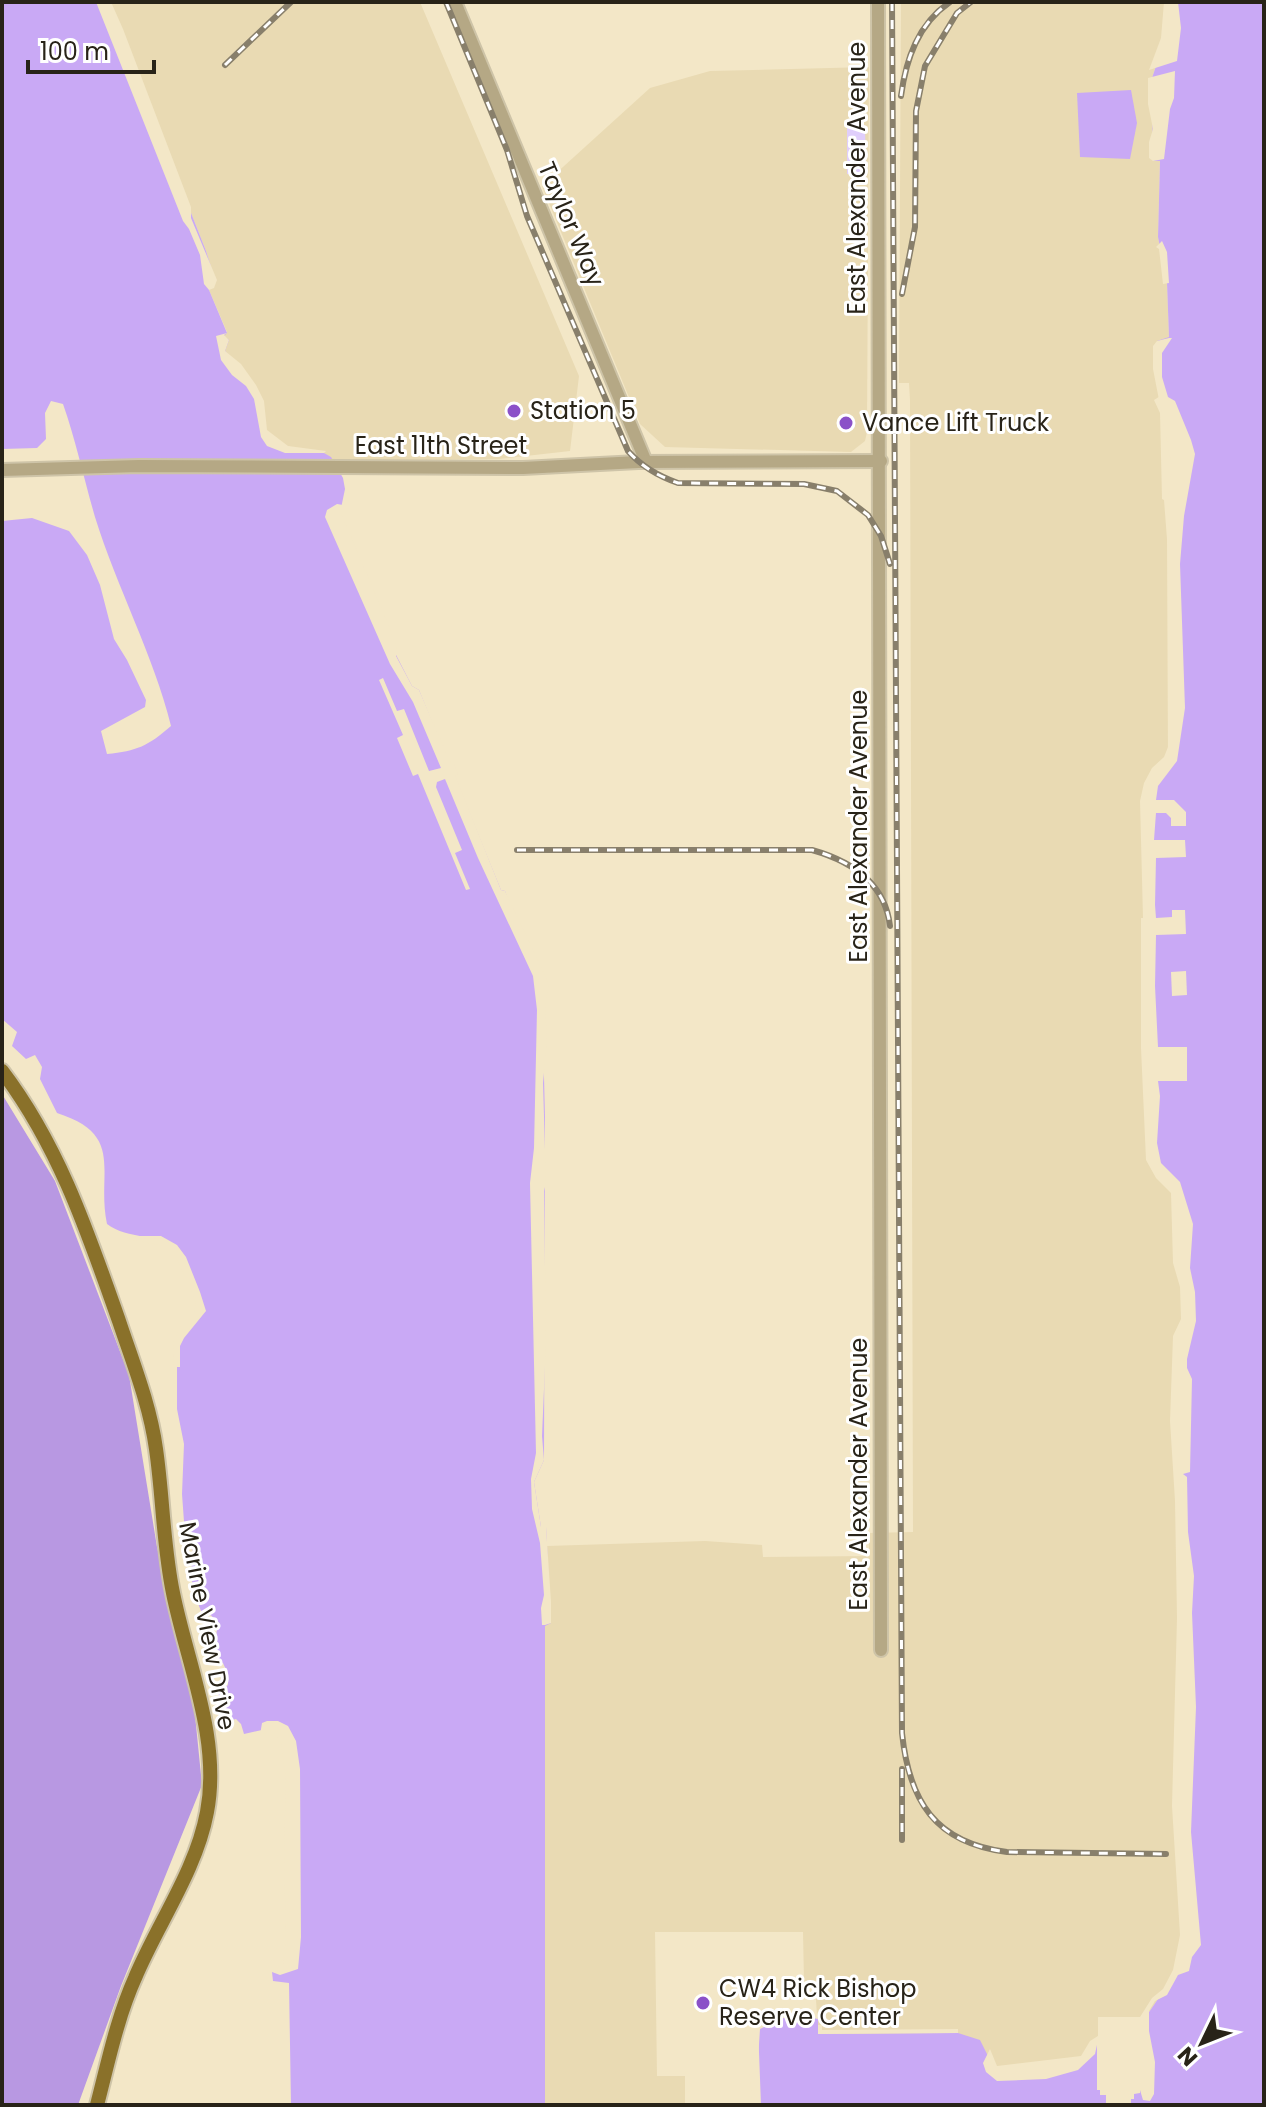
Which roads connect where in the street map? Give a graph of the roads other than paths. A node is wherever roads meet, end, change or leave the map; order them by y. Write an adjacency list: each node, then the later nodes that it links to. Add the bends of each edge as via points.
1 (455, 2): 4 (street, Taylor Way)
2 (878, 2): 3 (street, East Alexander Avenue)
3 (881, 461): 4 (street, East 11th Street); 7 (street, East Alexander Avenue)
4 (646, 462): 5 (street, East 11th Street, via 523,468)
5 (2, 470)
6 (2, 1071): 8 (main road, Marine View Drive, via 38,1122 73,1196 147,1406 173,1593 210,1767 201,1837 134,1979)
7 (881, 1650)
8 (97, 2105)

